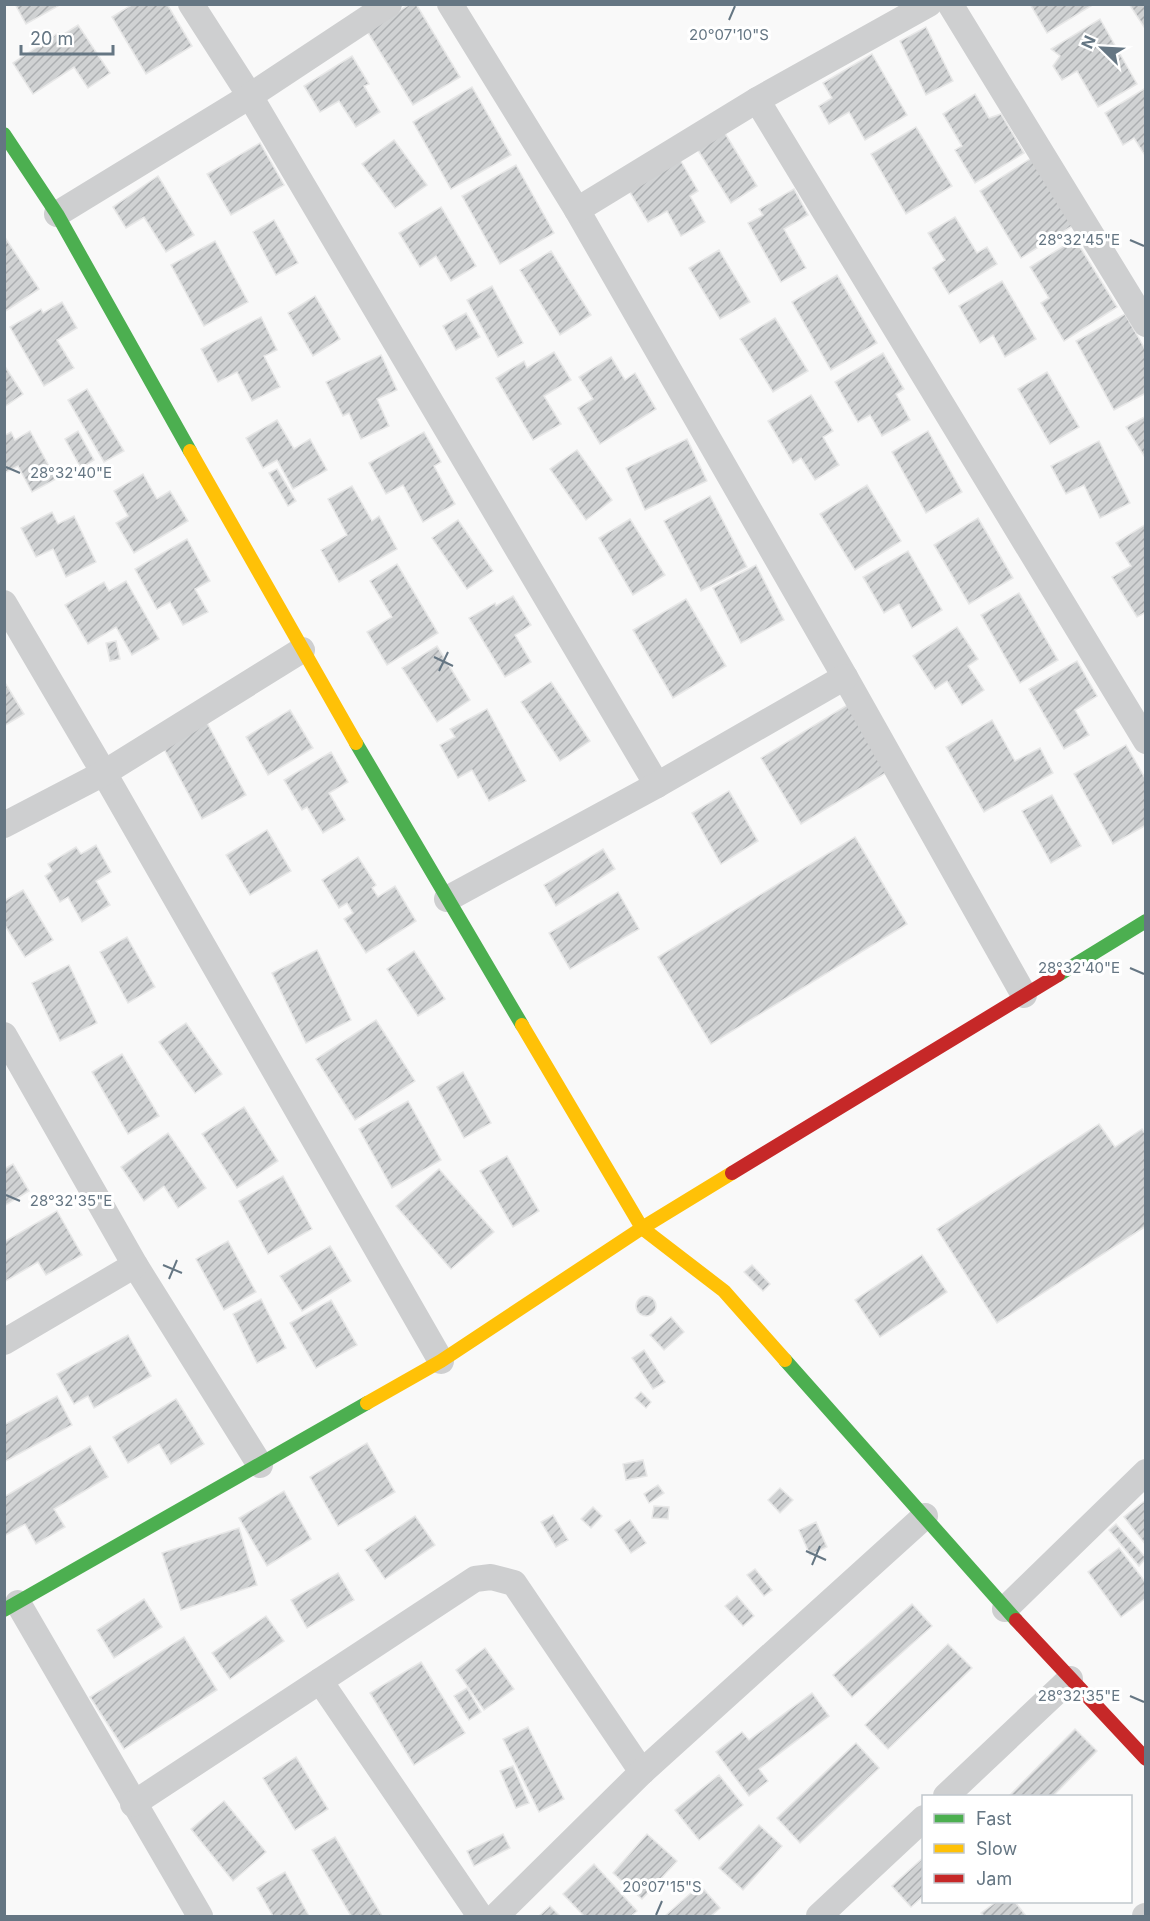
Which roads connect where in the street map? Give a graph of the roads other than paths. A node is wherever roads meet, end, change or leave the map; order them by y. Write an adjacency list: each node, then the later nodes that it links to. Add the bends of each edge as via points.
1 (190, 4): 6 (street)
2 (389, 4): 6 (street)
3 (450, 4): 9 (street)
4 (929, 4): 7 (street)
5 (950, 4): 11 (street)
6 (250, 96): 10 (street); 17 (street)
7 (757, 100): 9 (street); 15 (street)
8 (4, 134): 10 (street)
9 (577, 210): 14 (street)
10 (57, 214): 13 (street)
11 (1146, 324)
12 (4, 603): 16 (street)
13 (302, 650): 16 (street); 19 (street)
14 (845, 677): 17 (street); 21 (street)
15 (1146, 741)
16 (104, 773): 18 (street); 27 (street)
17 (657, 785): 19 (street)
18 (4, 825)
19 (447, 899): 24 (street)
20 (1146, 921): 21 (street)
21 (1024, 995): 24 (street)
22 (4, 1035): 23 (street)
23 (12, 1068): 25 (street)
24 (642, 1228): 27 (street); 30 (street, via 724,1292)
25 (135, 1265): 26 (street); 28 (street)
26 (4, 1342)
27 (441, 1361): 28 (street)
28 (260, 1465): 31 (street)
29 (1146, 1472): 32 (street)
30 (926, 1516): 32 (street); 36 (street)
31 (11, 1606): 38 (street)
32 (1005, 1609): 33 (street)
33 (1070, 1679): 35 (street); 37 (street)
34 (320, 1681): 36 (street, via 475,1578 491,1577 514,1583); 38 (street); 41 (street)
35 (1146, 1759)
36 (642, 1772): 42 (street)
37 (948, 1795)
38 (133, 1804): 40 (street)
39 (922, 1820): 43 (street)
40 (200, 1917)
41 (480, 1917)
42 (496, 1917)
43 (819, 1917)

